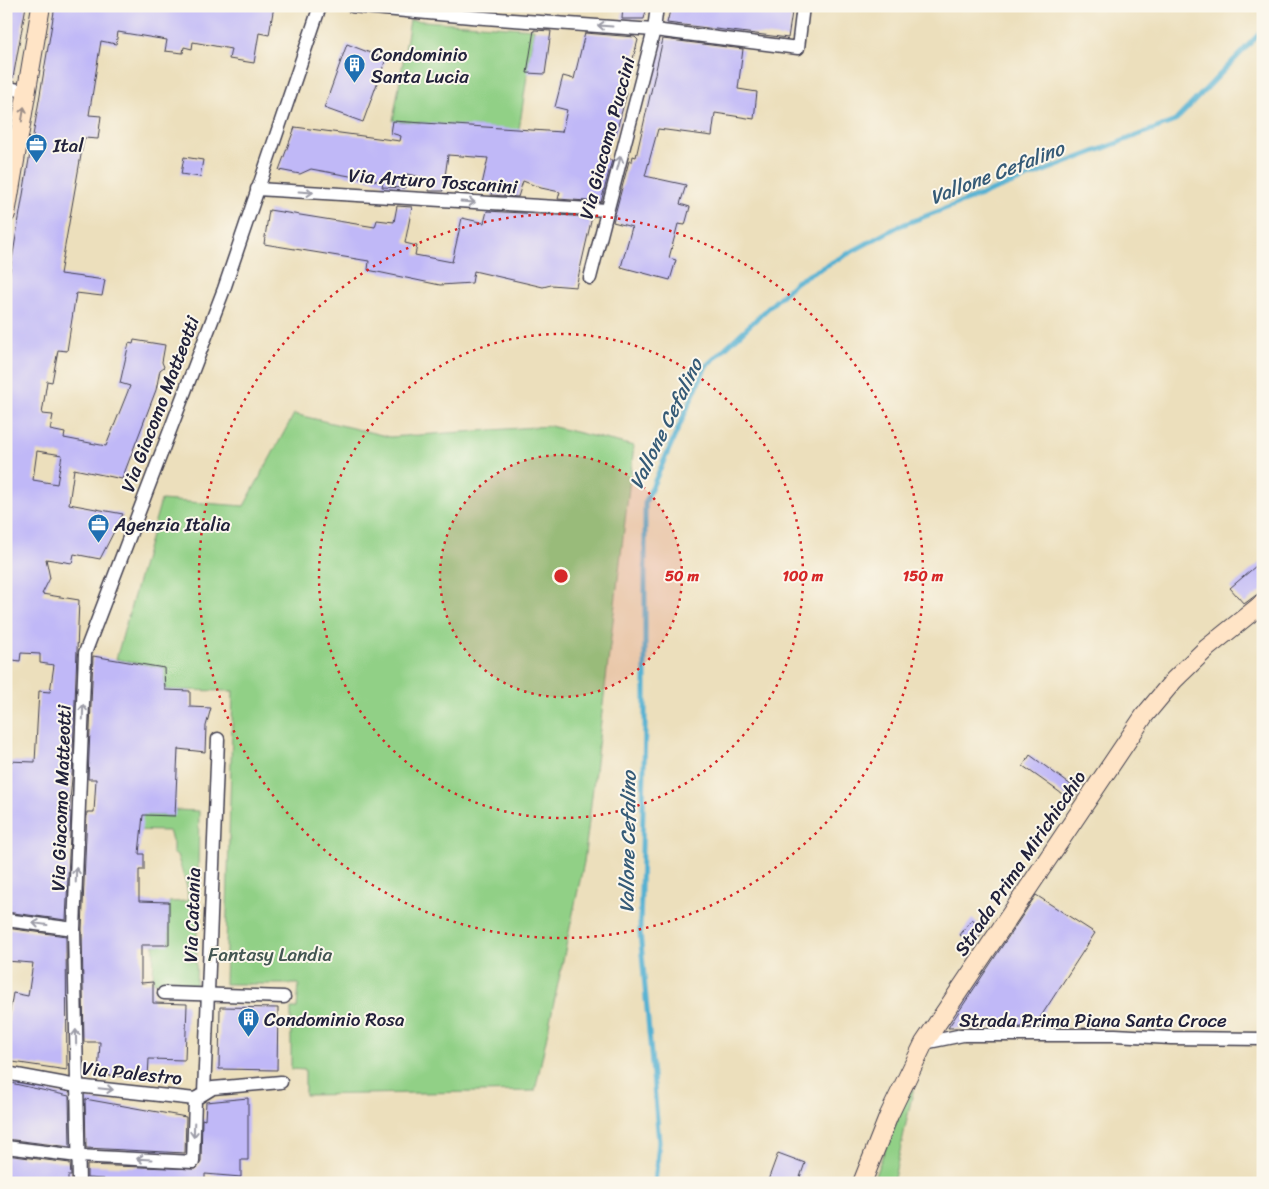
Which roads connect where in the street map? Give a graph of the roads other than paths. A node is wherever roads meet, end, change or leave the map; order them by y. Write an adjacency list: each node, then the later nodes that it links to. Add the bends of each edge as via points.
1 (41, 6): 8 (main road)
2 (320, 6): 9 (street, Via Giacomo Matteotti)
3 (352, 6): 6 (street, one-way to 3)
4 (657, 6): 6 (street, Via Giacomo Puccini)
5 (803, 6): 6 (street, via 798,48)
6 (654, 30): 11 (street, Via Giacomo Puccini, one-way to 6)
7 (6, 87): 8 (street)
8 (27, 92): 10 (main road, one-way to 8)
9 (258, 189): 11 (street, Via Arturo Toscanini, one-way to 11); 16 (street, Via Giacomo Matteotti, one-way to 9, via 85,652 224,289)
10 (7, 210)
11 (607, 210): 12 (street, Via Giacomo Puccini)
12 (590, 278)
13 (1263, 603): 21 (main road, Strada Prima Mirichicchio, via 1174,680 1144,716)
14 (218, 739): 18 (street, Via Catania)
15 (6, 920): 16 (street, one-way to 15)
16 (74, 929): 24 (street, Via Giacomo Matteotti, one-way to 16)
17 (164, 993): 18 (street)
18 (208, 994): 19 (street); 25 (street, Via Catania)
19 (284, 997)
20 (1263, 1039): 21 (street, Strada Prima Piana Santa Croce, via 963,1035)
21 (924, 1043): 29 (main road, Strada Prima Mirichicchio, via 889,1115)
22 (6, 1073): 24 (street, Via Palestro)
23 (281, 1082): 25 (street, Via Palestro, via 213,1088)
24 (77, 1086): 25 (street, Via Palestro, one-way to 25); 27 (street, Via Giacomo Matteotti)
25 (199, 1096): 27 (street, Via Catania, one-way to 27, via 193,1162)
26 (6, 1147): 27 (street)
27 (78, 1156): 28 (street, Via Giacomo Matteotti)
28 (78, 1183)
29 (862, 1183)

